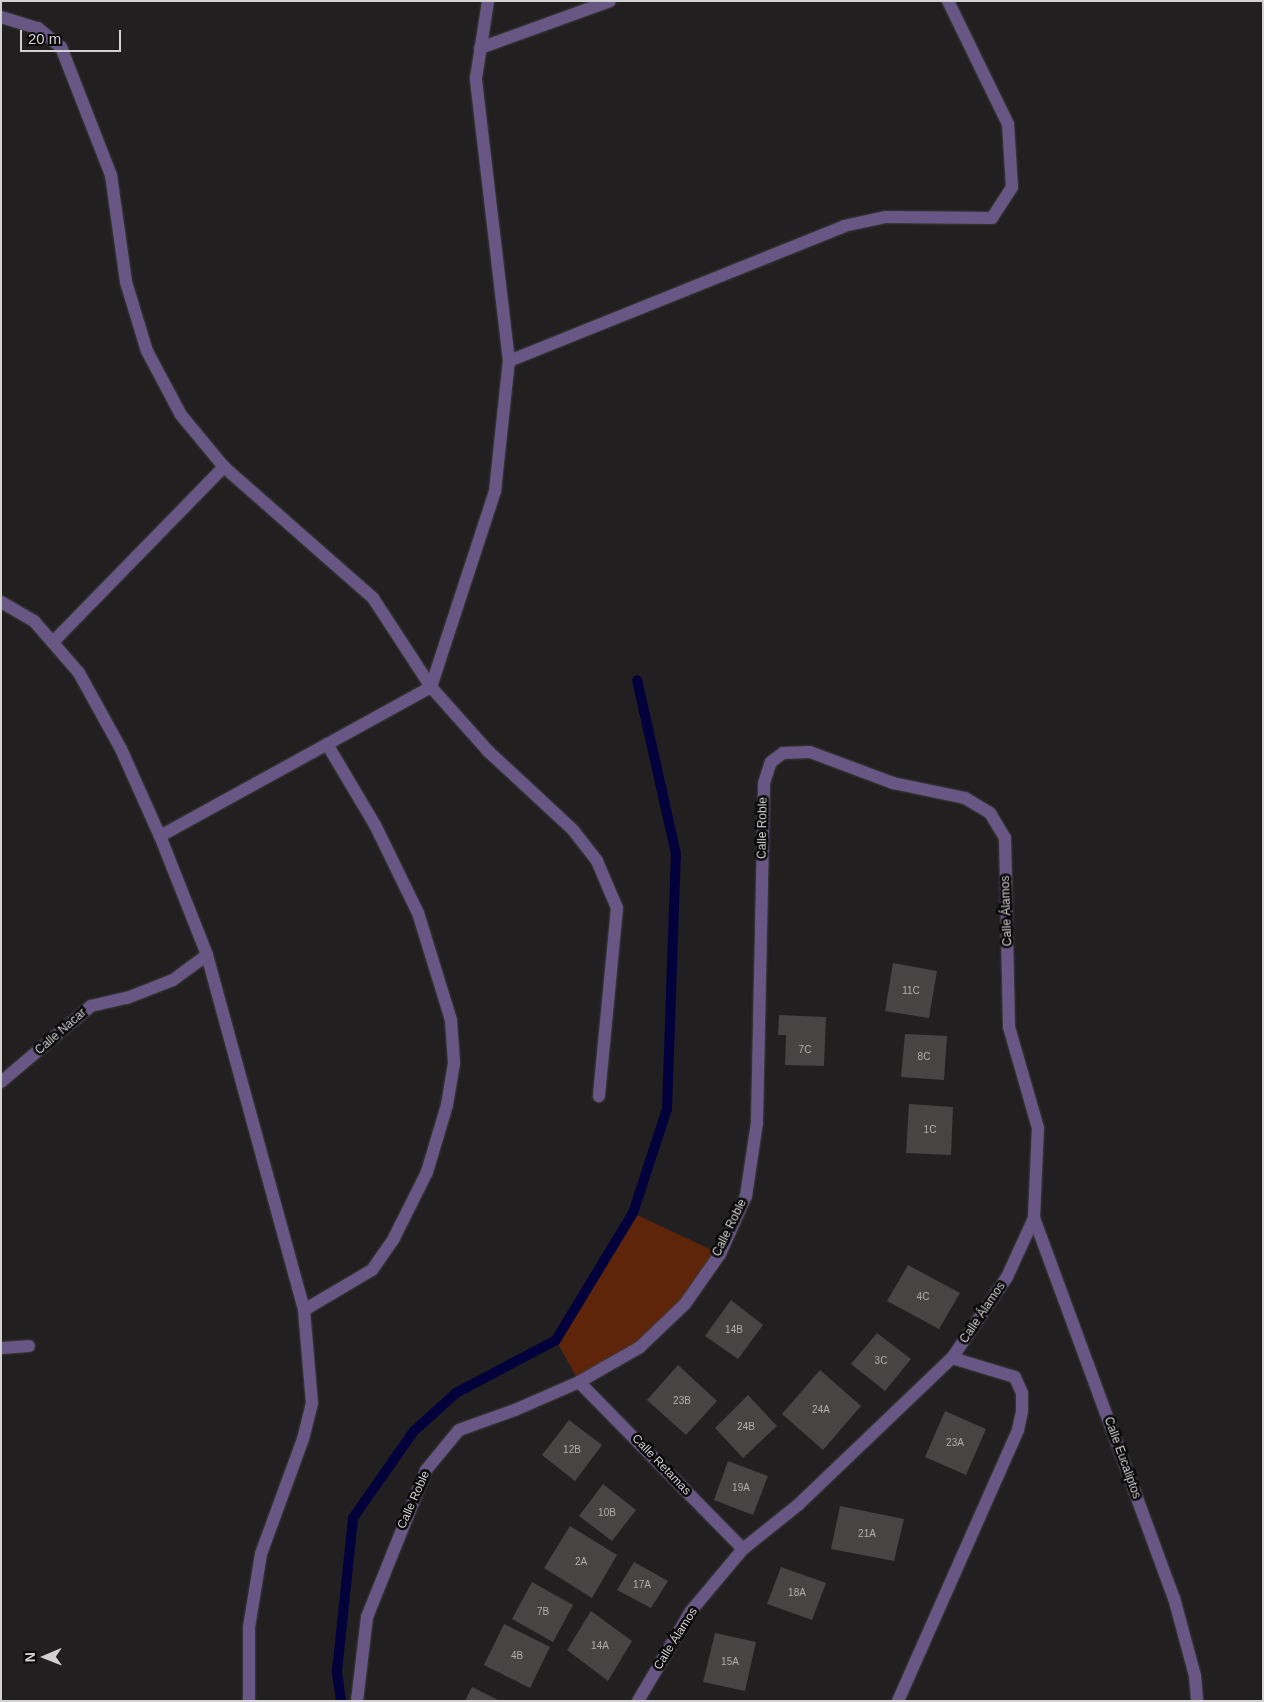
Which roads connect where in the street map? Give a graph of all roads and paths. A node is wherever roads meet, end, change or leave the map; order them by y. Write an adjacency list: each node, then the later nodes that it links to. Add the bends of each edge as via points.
1 (488, 1): 5 (street)
2 (610, 1): 5 (street)
3 (948, 1): 6 (street, via 1008,124 1012,187 992,218 886,217 844,226)
4 (1, 17): 7 (street, via 38,28 61,47 110,175 126,282 147,351 181,415)
5 (480, 48): 6 (street, via 476,78)
6 (510, 361): 10 (street, via 495,491)
7 (224, 467): 9 (street); 10 (street, via 373,598)
8 (1, 602): 9 (street, via 34,621)
9 (53, 642): 13 (street, via 79,673 121,749)
10 (430, 687): 11 (street); 16 (street, via 488,751 573,830 597,860 616,908)
11 (327, 744): 13 (street); 18 (street, via 380,834 418,913 452,1020 454,1063 447,1105 430,1163 394,1238 372,1270)
12 (990, 812): 17 (street, Calle Álamos, via 1005,838 1009,1027 1038,1128); 22 (street, Calle Roble, via 965,798 894,783 810,752 782,753 771,762 764,783 757,1122 746,1196 720,1254 685,1304 640,1347)
13 (160, 836): 14 (street)
14 (206, 956): 15 (street, Calle Nacar, via 173,980 127,998 91,1006); 18 (street)
15 (1, 1082)
16 (599, 1096)
17 (1034, 1218): 21 (street, Calle Álamos, via 1008,1277); 28 (street, Calle Eucaliptos, via 1174,1598 1196,1676)
18 (304, 1310): 24 (street, via 312,1403 303,1439 261,1554 248,1627)
19 (29, 1346): 20 (street)
20 (1, 1348)
21 (952, 1358): 23 (street, Calle Álamos, via 798,1505); 27 (street, via 1015,1377 1022,1393 1022,1410 1018,1430)
22 (579, 1382): 23 (street, Calle Retamas); 25 (street, Calle Roble, via 516,1410 459,1430 426,1470 367,1617)
23 (743, 1549): 26 (street, Calle Álamos, via 691,1611)
24 (249, 1701)
25 (357, 1701)
26 (638, 1701)
27 (898, 1701)
28 (1197, 1701)

